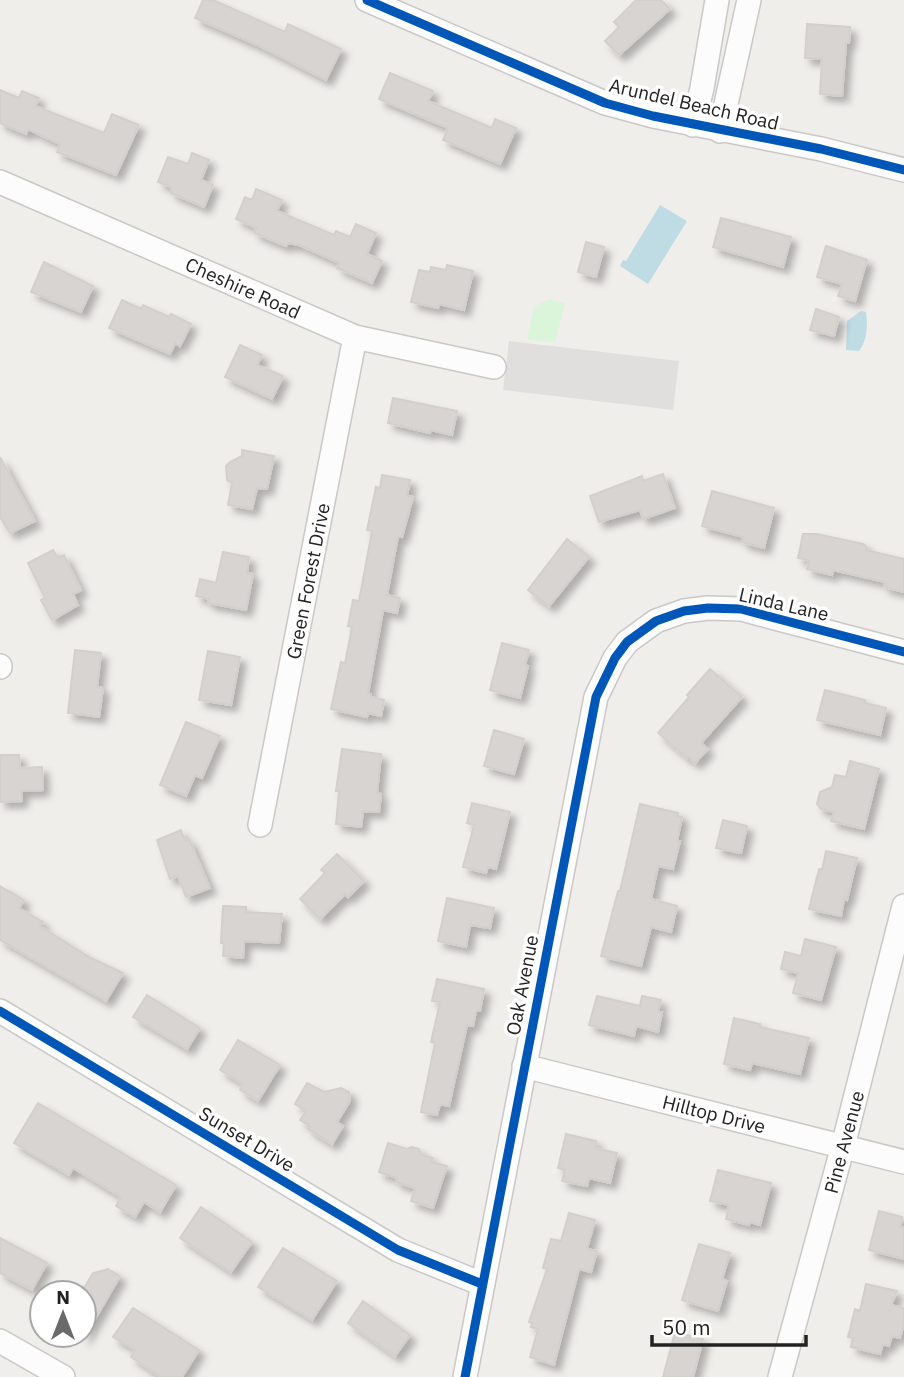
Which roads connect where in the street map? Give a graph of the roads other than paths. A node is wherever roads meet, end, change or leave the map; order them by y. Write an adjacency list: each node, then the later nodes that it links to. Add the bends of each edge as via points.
1 (367, 0): 4 (street, Arundel Beach Road, via 605,103)
2 (717, 0): 4 (street)
3 (749, 0): 5 (street)
4 (693, 125): 5 (street, Arundel Beach Road)
5 (720, 131): 6 (street, Arundel Beach Road)
6 (904, 170)
7 (0, 182): 8 (street, Cheshire Road)
8 (355, 337): 9 (street, Cheshire Road); 12 (street, Green Forest Drive)
9 (494, 367)
10 (656, 621): 11 (street, Linda Lane, via 684,611 741,609); 15 (street, Oak Avenue, via 621,650 596,698)
11 (904, 652)
12 (260, 825)
13 (904, 906): 16 (street, Pine Avenue)
14 (0, 1011): 18 (street, Sunset Drive, via 398,1250)
15 (524, 1066): 16 (street, Hilltop Drive); 18 (street, Oak Avenue)
16 (844, 1146): 17 (street, Hilltop Drive); 22 (street, Pine Avenue)
17 (904, 1162)
18 (482, 1284): 21 (street, Oak Avenue)
19 (0, 1341): 20 (street)
20 (63, 1377)
21 (465, 1377)
22 (780, 1377)

